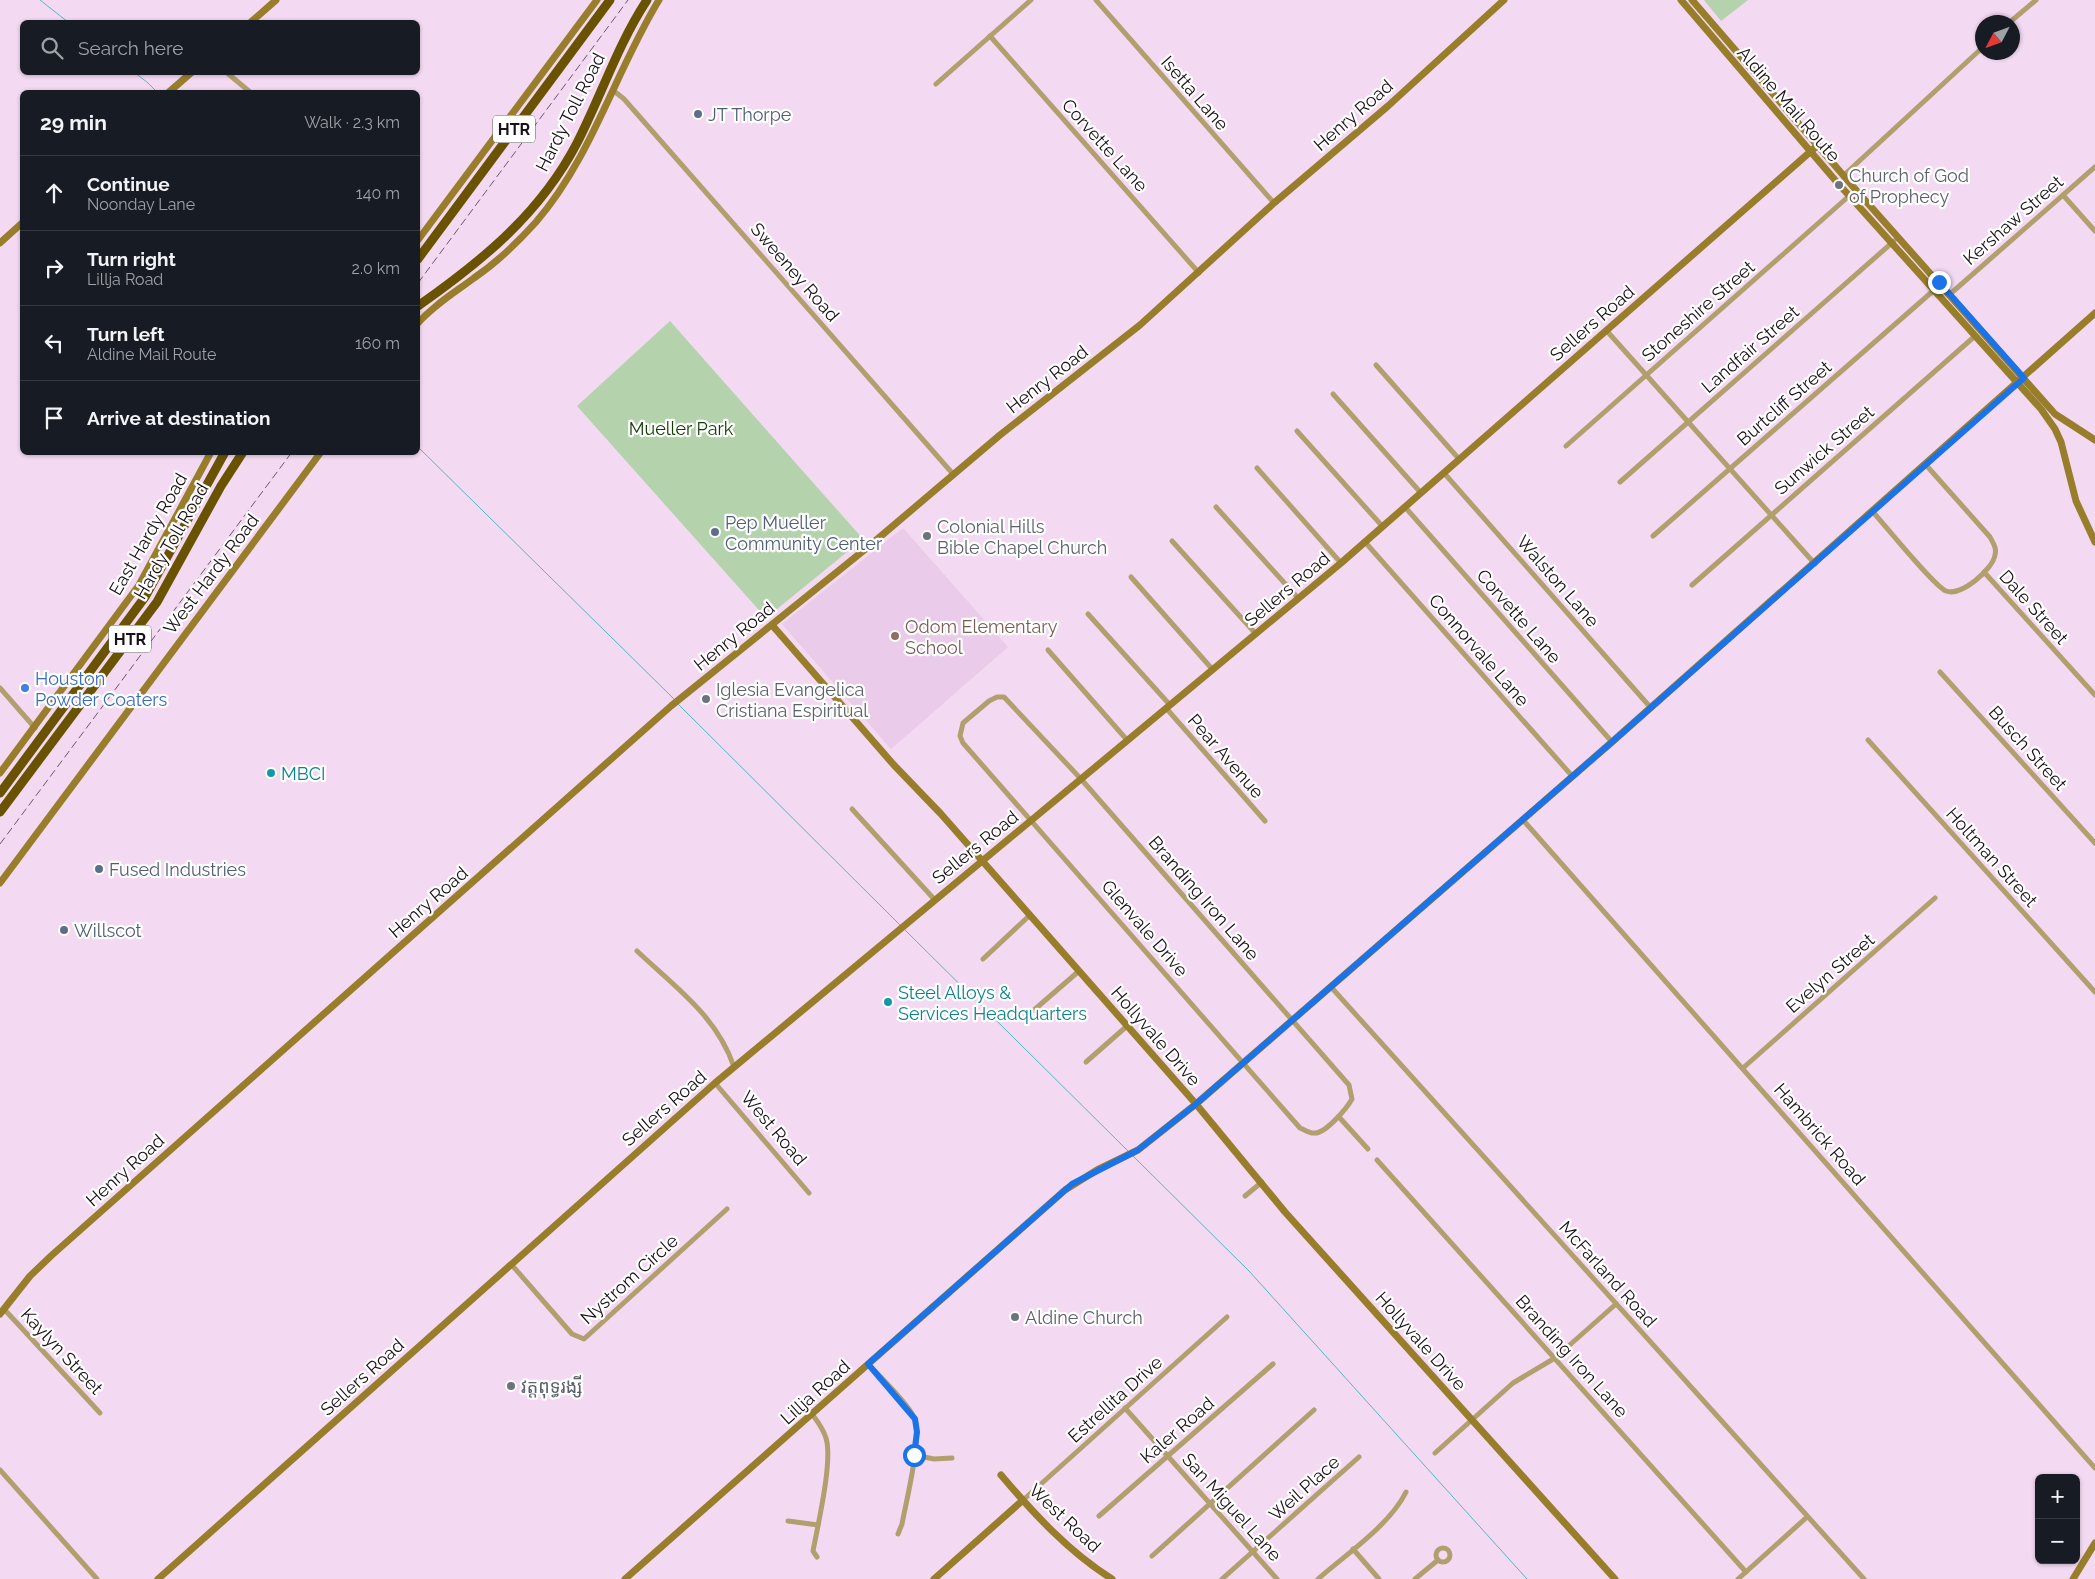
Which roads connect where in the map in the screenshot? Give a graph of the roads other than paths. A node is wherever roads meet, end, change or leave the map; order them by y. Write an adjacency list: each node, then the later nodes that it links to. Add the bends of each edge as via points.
1 (276, 0): 13 (street)
2 (597, 0): 34 (street)
3 (610, 0): 37 (highway, Hardy Toll Road / HTR)
4 (647, 0): 41 (highway, Hardy Toll Road, via 629,31 577,143 552,184 526,218 464,274)
5 (659, 0): 23 (street)
6 (1031, 0): 16 (street)
7 (1096, 0): 30 (street, Isetta Lane)
8 (1504, 0): 30 (street, Henry Road, via 1388,106)
9 (1681, 0): 15 (street, Aldine Mail Route)
10 (1692, 0): 14 (street, Aldine Mail Route)
11 (2036, 0): 12 (street)
12 (2018, 15)
13 (253, 20)
14 (1711, 22): 15 (street); 24 (street, Aldine Mail Route)
15 (1705, 28): 25 (street, Aldine Mail Route)
16 (990, 36): 20 (street); 38 (street, Corvette Lane)
17 (1975, 54): 27 (street)
18 (189, 75): 21 (street)
19 (230, 75): 22 (street)
20 (936, 84)
21 (171, 90)
22 (248, 90)
23 (614, 91): 43 (street, via 571,174 534,223 482,272 439,302); 64 (street, Sweeney Road)
24 (1818, 145): 25 (street, Sellers Road); 27 (street, Aldine Mail Route)
25 (1810, 151): 29 (street, Aldine Mail Route); 44 (street, Sellers Road)
26 (2095, 167): 28 (street, Kershaw Street)
27 (1843, 176): 33 (street, Aldine Mail Route)
28 (2063, 195): 32 (street); 40 (street, Kershaw Street)
29 (1849, 196): 36 (street, Aldine Mail Route); 47 (street, Stoneshire Street)
30 (1274, 203): 38 (street, Henry Road)
31 (20, 225): 35 (street)
32 (2095, 232)
33 (1898, 236): 36 (street, Landfair Street); 40 (street, Aldine Mail Route)
34 (420, 237)
35 (0, 243)
36 (1892, 243): 39 (street, Aldine Mail Route); 51 (street, Landfair Street)
37 (420, 256)
38 (1199, 273): 64 (street, Henry Road, via 1140,326)
39 (1933, 291): 45 (street, Aldine Mail Route); 62 (street, Burtcliff Street)
40 (1949, 295): 48 (street, Aldine Mail Route)
41 (420, 305)
42 (2095, 313): 48 (street, Lillja Road)
43 (420, 321)
44 (1606, 330): 47 (street); 59 (street, Sellers Road)
45 (1975, 336): 49 (street, Aldine Mail Route); 70 (street, Sunwick Street)
46 (1376, 365): 59 (street)
47 (1646, 375): 51 (street); 54 (street, Stoneshire Street)
48 (2024, 378): 49 (street, Lillja Road); 53 (street, Aldine Mail Route, via 2055,414)
49 (2017, 384): 60 (street, Lillja Road); 75 (street, Aldine Mail Route, via 2055,429 2076,501)
50 (1333, 394): 66 (street)
51 (1688, 422): 62 (street); 65 (street, Landfair Street)
52 (1297, 431): 71 (street)
53 (2095, 440)
54 (1566, 446)
55 (209, 455): 93 (street, East Hardy Road, via 139,585)
56 (223, 455): 100 (highway, Hardy Toll Road / HTR, via 145,597)
57 (241, 455): 102 (highway, Hardy Toll Road / HTR, via 157,602)
58 (319, 455): 108 (street, West Hardy Road)
59 (1459, 459): 63 (street, Sellers Road)
60 (1926, 465): 69 (street, Lillja Road); 78 (street, Dale Street, via 1995,546 1992,563)
61 (1257, 468): 76 (street)
62 (1729, 468): 70 (street); 72 (street, Burtcliff Street)
63 (1444, 473): 66 (street, Sellers Road); 91 (street, Walston Lane)
64 (953, 474): 83 (street, Henry Road)
65 (1620, 482)
66 (1421, 493): 68 (street, Sellers Road)
67 (1216, 507): 81 (street)
68 (1405, 507): 71 (street, Sellers Road); 96 (street, Corvette Lane)
69 (1872, 511): 77 (street, Lillja Road); 78 (street, via 1946,591 1962,589)
70 (1771, 515): 77 (street); 80 (street, Sunwick Street)
71 (1383, 527): 74 (street, Sellers Road)
72 (1653, 536)
73 (1172, 541): 84 (street)
74 (1365, 542): 76 (street, Sellers Road); 98 (street, Connorvale Lane)
75 (2095, 542)
76 (1341, 563): 81 (street, Sellers Road)
77 (1815, 564): 91 (street, Lillja Road)
78 (1984, 572): 89 (street, Dale Street)
79 (1131, 577): 86 (street)
80 (1692, 585)
81 (1298, 598): 84 (street, Sellers Road)
82 (1088, 614): 90 (street, Pear Avenue)
83 (772, 625): 107 (street, Hollyvale Drive); 135 (street, Henry Road, via 671,706 52,1255)
84 (1256, 634): 86 (street, Sellers Road)
85 (1048, 650): 94 (street)
86 (1213, 670): 90 (street, Sellers Road)
87 (1940, 672): 106 (street, Busch Street)
88 (0, 688): 93 (street)
89 (2095, 695)
90 (1168, 706): 94 (street, Sellers Road); 105 (street, Pear Avenue)
91 (1651, 708): 96 (street, Lillja Road)
92 (976, 711): 99 (street, Branding Iron Lane, via 988,701 1004,697); 103 (street, Glenvale Drive, via 963,724 960,736 963,743)
93 (35, 728): 97 (street, East Hardy Road)
94 (1127, 740): 99 (street, Sellers Road)
95 (1868, 740): 116 (street, Holtman Street)
96 (1612, 742): 98 (street, Lillja Road)
97 (0, 773)
98 (1573, 776): 104 (street, Lillja Road)
99 (1081, 779): 103 (street, Sellers Road); 118 (street, Branding Iron Lane)
100 (0, 793)
101 (852, 809): 110 (street)
102 (0, 812)
103 (1031, 820): 107 (street, Sellers Road); 121 (street, Glenvale Drive)
104 (1523, 820): 115 (street, Lillja Road); 123 (street, Hambrick Road)
105 (1265, 821)
106 (2095, 843)
107 (981, 861): 110 (street, Sellers Road); 111 (street, Hollyvale Drive)
108 (0, 883)
109 (1935, 898): 123 (street, Evelyn Street)
110 (934, 899): 122 (street, Sellers Road)
111 (1030, 915): 113 (street); 114 (street, Hollyvale Drive)
112 (636, 951): 122 (street, via 689,998 712,1024)
113 (983, 959)
114 (1079, 971): 117 (street); 119 (street, Hollyvale Drive)
115 (1331, 987): 118 (street, Lillja Road); 134 (street, McFarland Road)
116 (2095, 992)
117 (1034, 1010)
118 (1293, 1020): 121 (street, Lillja Road); 126 (street, Branding Iron Lane, via 1351,1090 1352,1098)
119 (1127, 1026): 120 (street); 125 (street, Hollyvale Drive)
120 (1086, 1062)
121 (1245, 1062): 125 (street, Lillja Road); 126 (street, Glenvale Drive, via 1300,1128 1318,1133)
122 (734, 1067): 124 (street, Sellers Road)
123 (1743, 1068): 150 (street, Hambrick Road)
124 (715, 1083): 130 (street, West Road); 133 (street, Sellers Road)
125 (1196, 1104): 129 (street, Hollyvale Drive); 138 (street, Lillja Road, via 1136,1152 1072,1184)
126 (1339, 1117): 127 (street)
127 (1368, 1149)
128 (1377, 1160): 137 (street, Branding Iron Lane)
129 (1262, 1182): 131 (street); 144 (street, Hollyvale Drive, via 1285,1212)
130 (809, 1193)
131 (1245, 1196)
132 (727, 1209): 133 (street, Nystrom Circle, via 584,1339 572,1334)
133 (511, 1264): 169 (street, Sellers Road)
134 (1616, 1304): 137 (street); 157 (street, McFarland Road)
135 (2, 1311): 142 (street, Kaylyn Street)
136 (1227, 1317): 140 (street, Estrellita Drive)
137 (1555, 1358): 144 (street, via 1512,1384); 167 (street, Branding Iron Lane)
138 (868, 1364): 143 (street, Lillja Road); 146 (street, via 915,1419)
139 (1274, 1364): 147 (street, Kaler Road)
140 (1125, 1408): 147 (street, San Miguel Lane); 154 (street, Estrellita Drive)
141 (1314, 1410): 155 (street)
142 (100, 1413)
143 (812, 1414): 159 (street, via 822,1427 828,1448); 170 (street, Lillja Road)
144 (1472, 1420): 145 (street); 178 (street, Hollyvale Drive)
145 (1435, 1453)
146 (914, 1455): 149 (street); 160 (street)
147 (1168, 1456): 155 (street, San Miguel Lane); 156 (street, Kaler Road)
148 (1359, 1457): 163 (street, Weil Place)
149 (952, 1458)
150 (2095, 1468)
151 (0, 1470): 168 (street)
152 (1001, 1475): 154 (street, West Road)
153 (1406, 1492): 162 (street, via 1395,1509)
154 (1022, 1501): 171 (street); 172 (street, West Road, via 1076,1552)
155 (1211, 1504): 163 (street, San Miguel Lane); 164 (street)
156 (1099, 1516)
157 (1807, 1517): 167 (street); 180 (street, McFarland Road)
158 (788, 1521): 159 (street)
159 (818, 1525): 165 (street, via 813,1551)
160 (898, 1534)
161 (2095, 1543): 181 (street)
162 (1353, 1550): 175 (street); 176 (street)
163 (1254, 1552): 173 (street, Weil Place); 174 (street, San Miguel Lane)
164 (1152, 1556)
165 (817, 1557)
166 (1438, 1560): 177 (street)
167 (1746, 1572): 179 (street)
168 (97, 1579)
169 (158, 1579)
170 (625, 1579)
171 (934, 1579)
172 (1112, 1579)
173 (1222, 1579)
174 (1277, 1579)
175 (1318, 1579)
176 (1379, 1579)
177 (1415, 1579)
178 (1615, 1579)
179 (1738, 1579)
180 (1864, 1579)
181 (2073, 1579)

